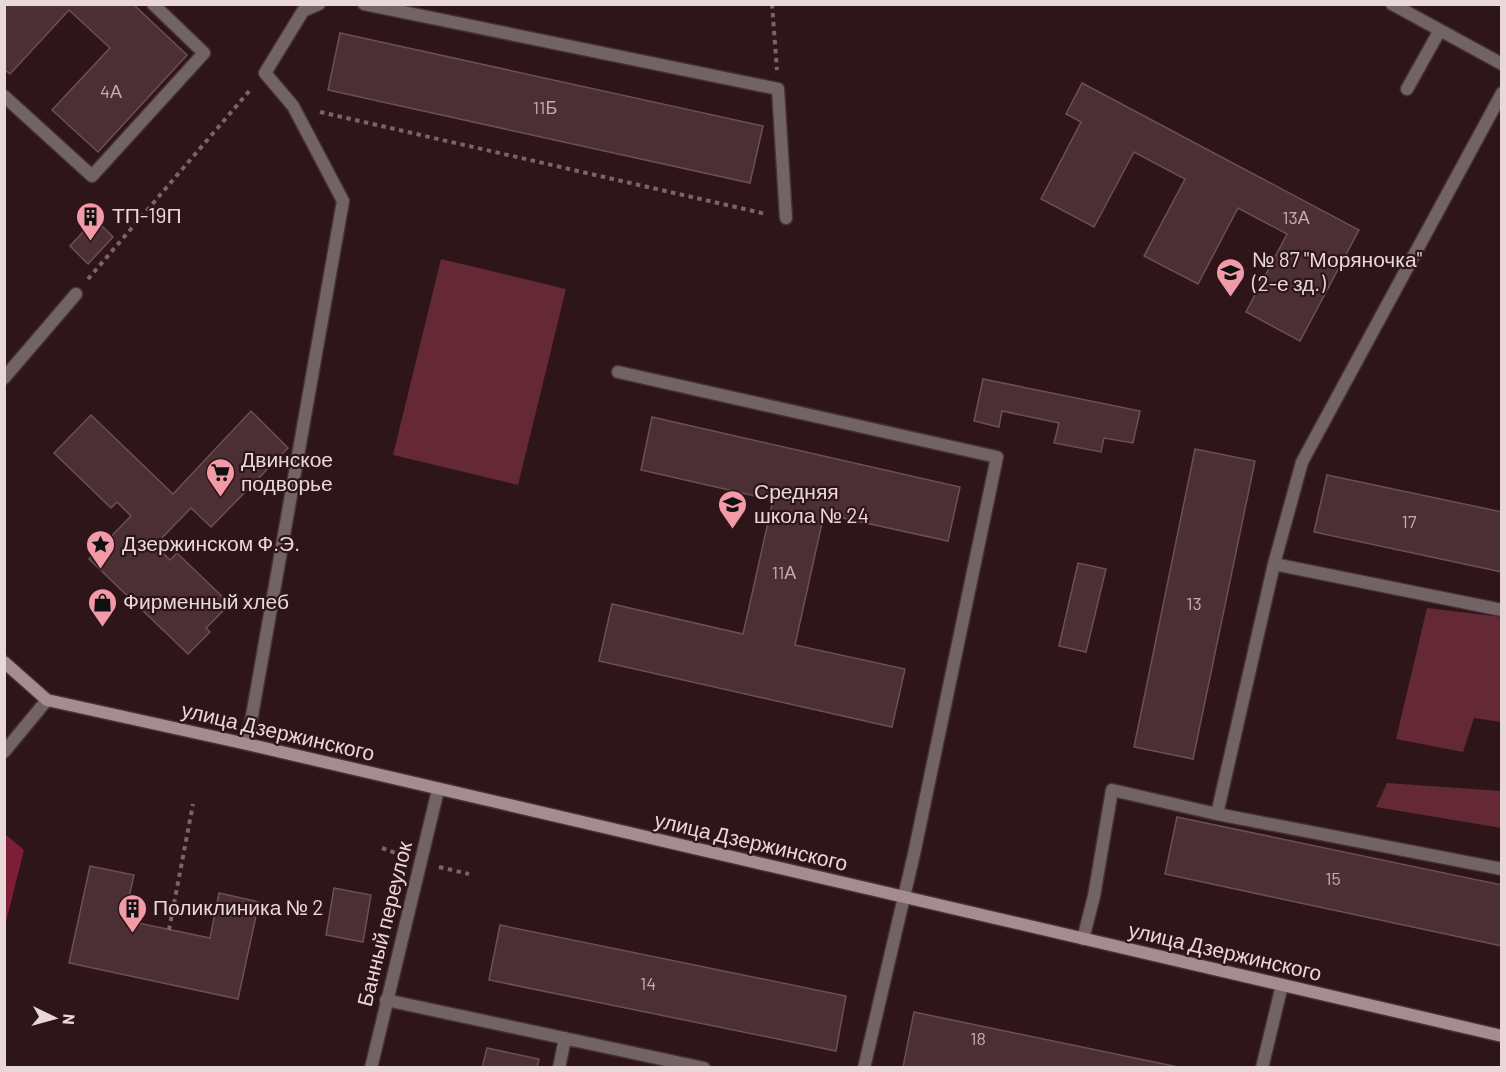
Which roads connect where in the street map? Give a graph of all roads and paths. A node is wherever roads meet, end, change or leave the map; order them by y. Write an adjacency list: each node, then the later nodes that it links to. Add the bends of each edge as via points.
1 (153, 4): 12 (street, via 204,53 92,176)
2 (319, 4): 8 (street, via 303,11)
3 (364, 4): 10 (street)
4 (772, 4): 10 (path)
5 (1392, 4): 6 (street)
6 (1440, 30): 7 (street); 9 (street)
7 (1502, 64)
8 (265, 73): 13 (street); 15 (path)
9 (1407, 89)
10 (778, 90): 14 (street)
11 (1502, 93): 18 (street, via 1302,462)
12 (4, 96)
13 (293, 106): 14 (path); 22 (street, via 343,201)
14 (786, 218)
15 (76, 294): 17 (street)
16 (618, 372): 28 (street, via 997,458)
17 (4, 378)
18 (1275, 564): 19 (street); 26 (street)
19 (1502, 610)
20 (4, 662): 21 (street, улица Дзержинского)
21 (47, 700): 22 (street, улица Дзержинского); 23 (street)
22 (247, 744): 24 (street, улица Дзержинского)
23 (4, 752)
24 (438, 790): 28 (street, улица Дзержинского); 32 (street, Банный переулок)
25 (193, 804): 29 (path)
26 (1217, 814): 27 (street); 30 (street, via 1112,790)
27 (1502, 869)
28 (904, 898): 30 (street, улица Дзержинского); 38 (street)
29 (169, 930)
30 (1083, 939): 31 (street, улица Дзержинского)
31 (1282, 985): 33 (street, улица Дзержинского); 39 (street)
32 (386, 1000): 34 (street); 35 (street, Банный переулок)
33 (1502, 1036)
34 (565, 1038): 36 (street); 37 (street)
35 (371, 1068)
36 (559, 1068)
37 (704, 1068)
38 (864, 1068)
39 (1262, 1068)

